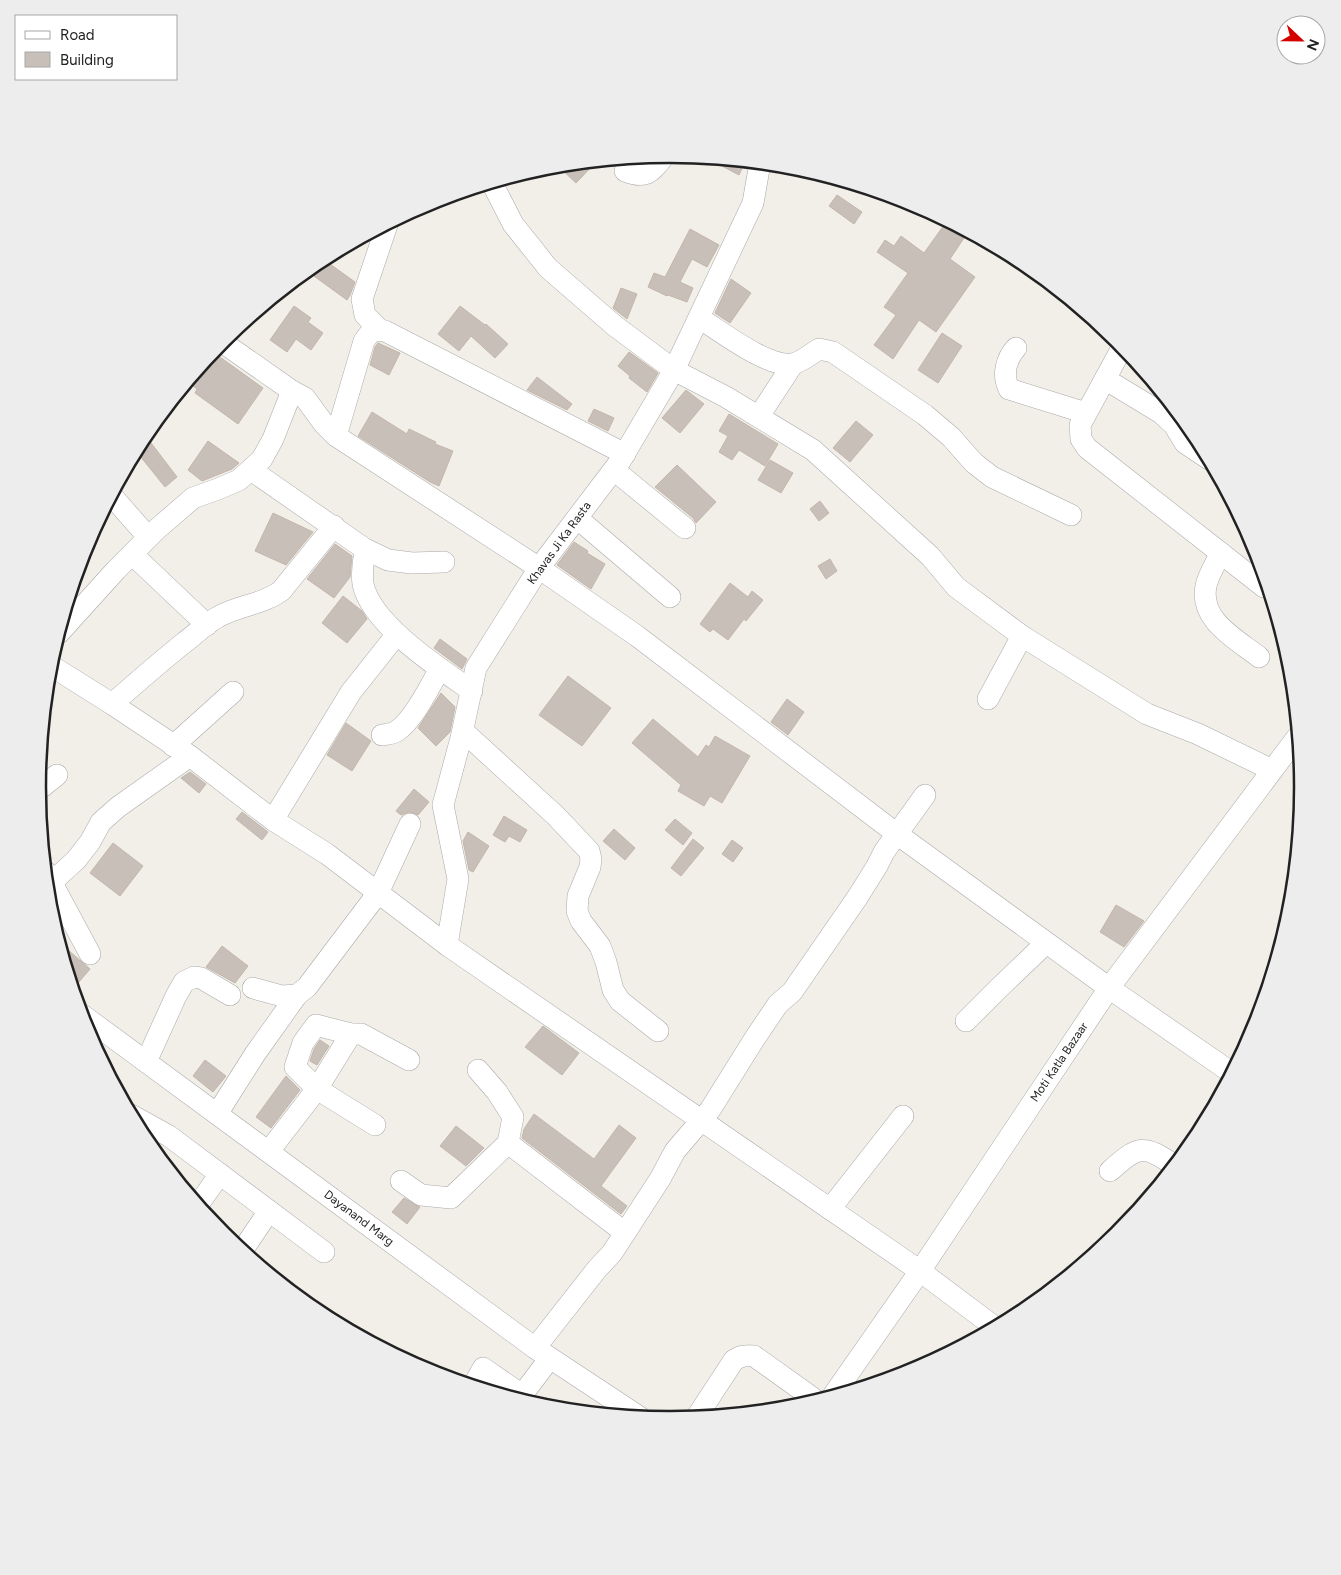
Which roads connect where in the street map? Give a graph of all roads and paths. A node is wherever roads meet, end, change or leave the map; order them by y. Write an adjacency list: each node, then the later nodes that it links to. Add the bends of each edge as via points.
1 (657, 164): 3 (street, via 646,174 637,176)
2 (759, 170): 6 (street, Khavas Ji Ka Rasta, via 753,203)
3 (625, 171)
4 (495, 189): 12 (street, via 513,224 548,268 615,326)
5 (384, 233): 7 (street, via 362,299 366,314)
6 (699, 318): 11 (street, via 764,358); 12 (street, Khavas Ji Ka Rasta)
7 (380, 330): 17 (street, via 370,333 364,341); 19 (street)
8 (228, 347): 14 (street)
9 (1016, 348): 15 (street, via 1006,369 1009,389)
10 (1119, 353): 13 (street)
11 (793, 364): 16 (street); 22 (street, via 819,349 833,352 925,415 992,477)
12 (674, 370): 16 (street); 19 (street, Khavas Ji Ka Rasta)
13 (1105, 378): 15 (street); 18 (street, via 1161,413 1174,425 1185,443)
14 (292, 391): 17 (street, via 305,398); 20 (street, via 273,439 262,459)
15 (1086, 413): 28 (street, via 1080,425 1081,439 1087,448)
16 (759, 416): 37 (street, via 813,450 930,556 956,587)
17 (336, 436): 31 (street)
18 (1196, 450)
19 (619, 462): 23 (street, Khavas Ji Ka Rasta); 25 (street)
20 (251, 470): 24 (street); 26 (street, via 239,480 193,498)
21 (116, 501): 26 (street)
22 (1071, 515)
23 (577, 518): 31 (street, Khavas Ji Ka Rasta); 33 (street)
24 (334, 526): 27 (street); 35 (street, via 281,591 260,603 234,609)
25 (685, 528)
26 (148, 537): 29 (street)
27 (365, 549): 30 (street, via 388,560); 36 (street, via 362,583 368,598)
28 (1221, 553): 32 (street); 38 (street, via 1206,585 1206,606 1215,622)
29 (132, 554): 34 (street); 35 (street)
30 (444, 562)
31 (539, 568): 41 (street, Khavas Ji Ka Rasta, via 476,668); 55 (street, via 637,636)
32 (1261, 585)
33 (670, 597)
34 (69, 622)
35 (207, 625): 44 (street)
36 (397, 634): 39 (street); 53 (street, via 351,692)
37 (1022, 636): 43 (street); 49 (street, via 1147,714 1198,734)
38 (1259, 657)
39 (440, 669): 41 (street); 46 (street, via 403,726)
40 (57, 670): 44 (street)
41 (472, 691): 45 (street, Khavas Ji Ka Rasta)
42 (233, 692): 48 (street)
43 (988, 699)
44 (112, 704): 48 (street)
45 (463, 731): 60 (street, Khavas Ji Ka Rasta, via 443,805 458,879); 68 (street, via 556,816 589,851 590,867 578,896 577,911 600,946 613,990 620,1001)
46 (382, 736)
47 (1293, 743): 49 (street, Moti Katla Bazaar)
48 (181, 751): 53 (street); 56 (street, via 101,822 76,860)
49 (1272, 770): 63 (street, Moti Katla Bazaar)
50 (57, 775): 51 (street)
51 (46, 784)
52 (925, 795): 55 (street)
53 (273, 820): 58 (street, via 327,854)
54 (410, 824): 58 (street)
55 (897, 834): 59 (street); 77 (street, via 857,898 792,992 778,1004)
56 (53, 875)
57 (55, 888): 61 (street)
58 (378, 893): 60 (street); 65 (street, via 308,987)
59 (1046, 942): 63 (street); 66 (street)
60 (447, 945): 77 (street)
61 (90, 954)
62 (253, 988): 65 (street, via 282,996)
63 (1109, 988): 73 (street); 92 (street, Moti Katla Bazaar)
64 (230, 995): 71 (street, via 194,976 184,982)
65 (297, 995): 75 (street)
66 (966, 1021)
67 (93, 1023): 71 (street, Dayanand Marg)
68 (658, 1031)
69 (351, 1034): 70 (street, via 361,1034); 74 (street); 74 (street, via 316,1026 303,1043 295,1067)
70 (409, 1060)
71 (146, 1062): 75 (street, Dayanand Marg)
72 (478, 1070): 80 (street, via 513,1117)
73 (1227, 1070)
74 (317, 1089): 79 (street); 81 (street)
75 (217, 1114): 81 (street, Dayanand Marg)
76 (903, 1116): 87 (street)
77 (702, 1120): 87 (street); 89 (street, via 675,1151 660,1180)
78 (144, 1122): 84 (street, via 169,1136)
79 (375, 1126)
80 (508, 1143): 85 (street, via 451,1198 422,1195); 89 (street)
81 (269, 1151): 94 (street, Dayanand Marg)
82 (1170, 1162): 83 (street, via 1151,1151 1142,1150 1130,1153)
83 (1110, 1171)
84 (220, 1174): 86 (street); 88 (street)
85 (401, 1181)
86 (202, 1200)
87 (830, 1209): 92 (street)
88 (269, 1210): 90 (street); 91 (street)
89 (624, 1232): 94 (street)
90 (246, 1245)
91 (324, 1252)
92 (920, 1271): 93 (street); 96 (street, Moti Katla Bazaar)
93 (990, 1324)
94 (543, 1353): 98 (street); 100 (street, Dayanand Marg)
95 (476, 1381): 97 (street, via 483,1368)
96 (838, 1388)
97 (518, 1392)
98 (523, 1393)
99 (809, 1396): 101 (street, via 754,1356 747,1355 734,1360)
100 (629, 1410)
101 (701, 1410)

